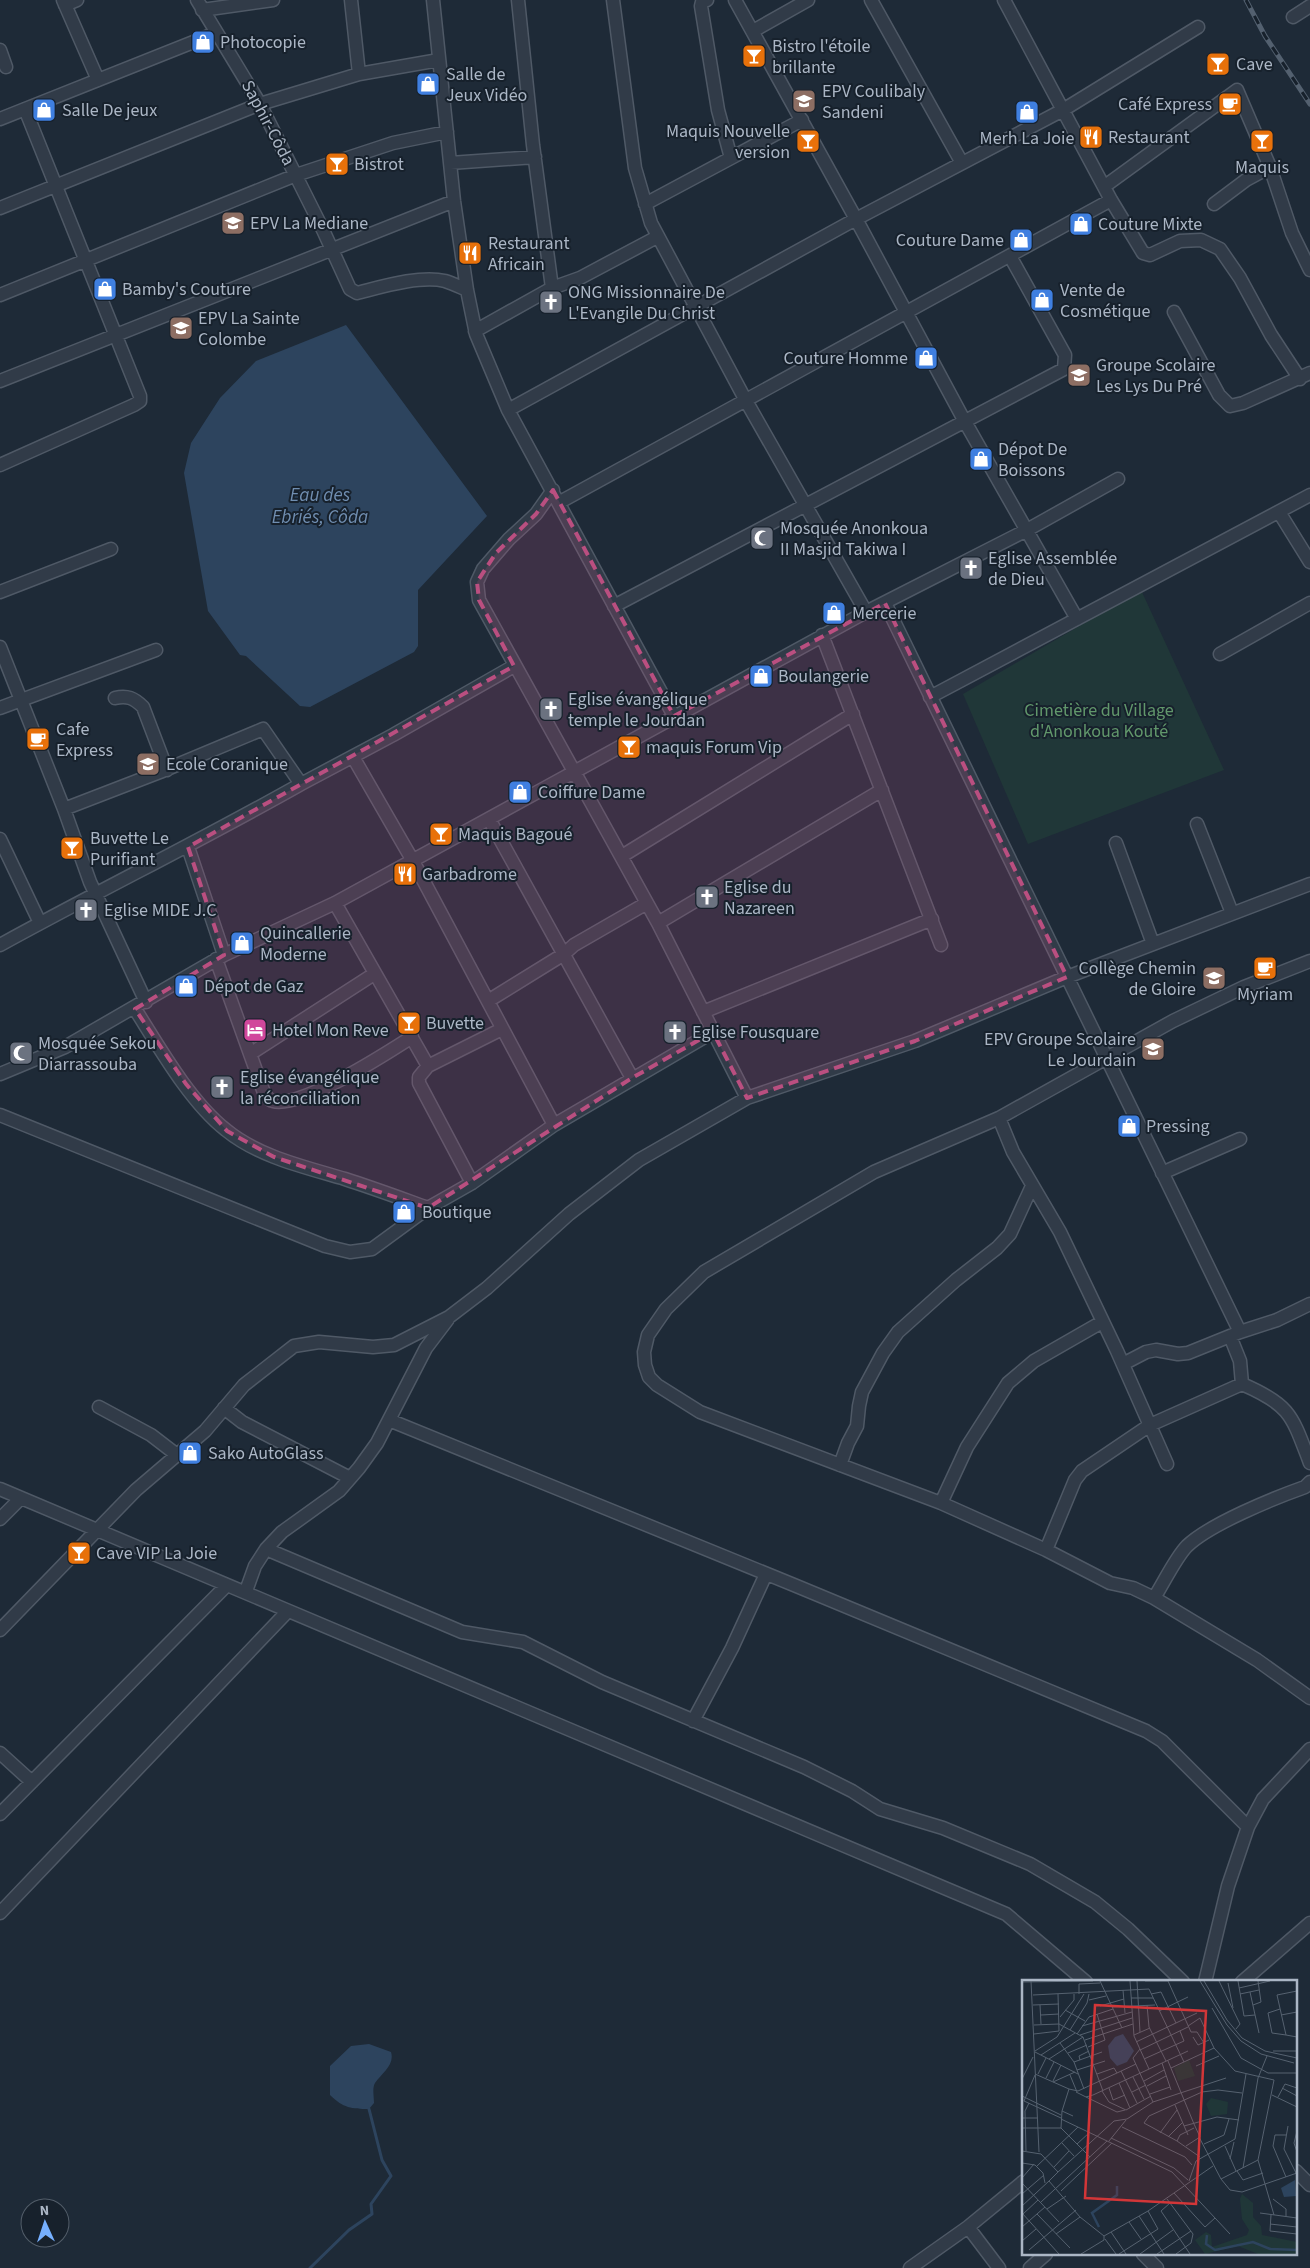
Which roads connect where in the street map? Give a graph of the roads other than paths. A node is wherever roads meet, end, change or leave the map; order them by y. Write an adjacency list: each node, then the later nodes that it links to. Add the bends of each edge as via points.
1 (273, 0): 12 (street)
2 (351, 0): 21 (street)
3 (433, 0): 19 (street)
4 (518, 0): 29 (street)
5 (613, 0): 39 (street, via 634,157)
6 (707, 0): 30 (street, via 701,6 720,118)
7 (735, 0): 16 (street)
8 (808, 0): 16 (street)
9 (872, 0): 32 (street)
10 (1006, 1): 25 (street)
11 (68, 2): 22 (street)
12 (200, 5): 17 (street, Saphir-Côda)
13 (1310, 6): 14 (street)
14 (1293, 17)
15 (1198, 27): 25 (street)
16 (753, 31): 27 (street)
17 (216, 33): 22 (street); 23 (street, Saphir-Côda)
18 (0, 50): 20 (street)
19 (439, 60): 21 (street); 28 (street)
20 (6, 67)
21 (359, 74): 23 (street)
22 (98, 80): 24 (street)
23 (260, 104): 34 (street, Saphir-Côda); 35 (street)
24 (26, 109): 26 (street); 35 (street)
25 (1063, 110): 32 (street); 36 (street)
26 (0, 119)
27 (802, 120): 30 (street); 42 (street)
28 (448, 132): 31 (street); 34 (street, via 393,143)
29 (535, 157): 31 (street); 48 (street)
30 (731, 158): 39 (street)
31 (450, 163): 38 (street)
32 (962, 163): 42 (street)
33 (1270, 167): 36 (street, via 1237,90); 40 (street); 47 (street, via 1292,233)
34 (296, 175): 44 (street, Saphir-Côda); 46 (street)
35 (55, 185): 41 (street); 46 (street)
36 (1105, 186): 37 (street)
37 (1111, 200): 45 (street); 56 (street, via 1143,253 1150,255 1180,241 1201,240 1220,249 1271,335)
38 (454, 201): 44 (street); 49 (street)
39 (645, 204): 43 (street)
40 (1214, 204)
41 (0, 208)
42 (856, 218): 51 (street); 53 (street)
43 (657, 237): 48 (street, via 580,278); 51 (street)
44 (331, 250): 49 (street, Saphir-Côda, via 350,289 357,294 429,280 445,281); 55 (street)
45 (1010, 256): 53 (street); 60 (street, via 1065,355 1064,368)
46 (87, 261): 50 (street); 55 (street)
47 (1310, 270)
48 (552, 288): 54 (street)
49 (467, 290): 54 (street)
50 (0, 296)
51 (696, 307): 58 (street); 59 (street)
52 (1174, 312): 56 (street, via 1219,396 1230,406)
53 (906, 314): 58 (street); 60 (street)
54 (475, 330): 59 (street)
55 (117, 334): 57 (street); 61 (street, via 140,401)
56 (1305, 376)
57 (0, 381)
58 (745, 399): 65 (street); 66 (street)
59 (508, 410): 63 (street)
60 (964, 420): 66 (street); 68 (street)
61 (0, 465)
62 (1118, 479): 68 (street)
63 (553, 490): 65 (street); 81 (street, via 536,514 496,553 477,582 479,600)
64 (1310, 495): 67 (street)
65 (560, 502): 74 (street)
66 (804, 505): 74 (street); 75 (street)
67 (1279, 512): 70 (street); 76 (street)
68 (1027, 530): 73 (street); 76 (street)
69 (111, 549): 71 (street)
70 (1310, 562)
71 (0, 592)
72 (1310, 602): 80 (street)
73 (885, 603): 75 (street); 82 (street)
74 (614, 606): 87 (street)
75 (866, 612): 77 (street)
76 (1077, 619): 82 (street)
77 (822, 635): 86 (street); 87 (street)
78 (0, 647): 84 (street)
79 (156, 650): 84 (street)
80 (1220, 654)
81 (514, 666): 88 (street); 90 (street)
82 (930, 697): 116 (street)
83 (115, 698): 89 (street, via 124,696 136,700 143,707)
84 (21, 699): 85 (street); 93 (street)
85 (0, 708)
86 (853, 714): 92 (street); 99 (street)
87 (674, 716): 90 (street)
88 (353, 756): 91 (street); 100 (street)
89 (167, 770): 91 (street, via 263,729); 93 (street)
90 (575, 772): 94 (street); 99 (street)
91 (301, 784): 98 (street)
92 (882, 790): 106 (street); 108 (street)
93 (64, 809): 102 (street)
94 (489, 819): 100 (street); 112 (street)
95 (1198, 824): 105 (street)
96 (0, 839): 107 (street)
97 (1116, 844): 109 (street)
98 (188, 846): 102 (street); 113 (street)
99 (622, 856): 104 (street)
100 (413, 861): 103 (street); 117 (street)
101 (1310, 884): 105 (street)
102 (95, 893): 107 (street); 118 (street)
103 (335, 903): 113 (street); 115 (street)
104 (647, 903): 108 (street); 112 (street)
105 (1232, 913): 109 (street)
106 (932, 919): 111 (street); 120 (street)
107 (40, 923): 110 (street)
108 (658, 923): 120 (street)
109 (1153, 944): 116 (street)
110 (0, 945)
111 (941, 945)
112 (564, 954): 117 (street); 128 (street)
113 (220, 957): 118 (street); 124 (street)
114 (1310, 961): 125 (street, via 1172,1021)
115 (374, 974): 123 (street); 124 (street)
116 (1067, 978): 125 (street); 129 (street, via 915,1041)
117 (488, 1001): 121 (street)
118 (146, 1002): 119 (street)
119 (135, 1009): 127 (street, via 66,1047); 137 (street, via 208,1114 227,1131 274,1157)
120 (703, 1012): 122 (street)
121 (502, 1029): 126 (street); 132 (street)
122 (713, 1032): 128 (street); 129 (street)
123 (412, 1037): 124 (street, via 360,1069 287,1101 273,1101 266,1096); 126 (street)
124 (250, 1054)
125 (1106, 1058): 131 (street); 134 (street)
126 (428, 1066): 135 (street, via 419,1077 419,1083)
127 (0, 1074)
128 (632, 1078): 132 (street)
129 (747, 1098): 139 (street, via 639,1160 569,1214 487,1288)
130 (0, 1115): 137 (street, via 325,1246 350,1252 372,1249)
131 (999, 1118): 136 (street); 151 (street, via 874,1172 704,1272 666,1309 648,1335 645,1365 649,1377 657,1385 700,1412)
132 (554, 1125): 135 (street)
133 (1240, 1139): 134 (street)
134 (1162, 1173): 141 (street)
135 (472, 1183): 137 (street)
136 (1032, 1186): 140 (street, via 1051,1215); 151 (street, via 1010,1234 898,1332 883,1353 862,1392 857,1426)
137 (428, 1208)
138 (1310, 1304): 141 (street, via 1277,1320)
139 (449, 1316): 145 (street, via 394,1345 374,1347 319,1342 294,1346 244,1385); 146 (street, via 426,1348)
140 (1102, 1322): 142 (street); 156 (street, via 1034,1361 1008,1383 967,1448)
141 (1235, 1334): 142 (street, via 1188,1353 1156,1350); 143 (street)
142 (1123, 1364): 147 (street)
143 (1242, 1384): 147 (street); 150 (street, via 1259,1391 1288,1411)
144 (99, 1407): 148 (street, via 151,1435)
145 (224, 1408): 148 (street, via 205,1431); 152 (street, via 242,1422)
146 (389, 1420): 152 (street, via 377,1443); 161 (street)
147 (1150, 1425): 149 (street); 160 (street, via 1082,1471 1075,1480)
148 (177, 1455): 158 (street)
149 (1167, 1464)
150 (1310, 1464)
151 (840, 1465): 156 (street)
152 (350, 1478): 159 (street, via 339,1491 282,1532)
153 (0, 1489): 155 (street)
154 (1308, 1489): 164 (street, via 1249,1510 1187,1546)
155 (21, 1498): 157 (street); 158 (street)
156 (941, 1503): 160 (street)
157 (0, 1519)
158 (96, 1530): 162 (street); 166 (street)
159 (266, 1549): 163 (street, via 255,1566); 168 (street, via 462,1632 523,1642 602,1682)
160 (1046, 1550): 164 (street, via 1110,1583 1133,1588)
161 (766, 1574): 168 (street); 173 (street, via 1146,1731 1162,1741)
162 (227, 1585): 163 (street); 171 (street)
163 (246, 1591): 165 (street)
164 (1154, 1598): 167 (street, via 1257,1660)
165 (288, 1611): 174 (street); 176 (street, via 1006,1914)
166 (0, 1630)
167 (1310, 1698)
168 (693, 1722): 177 (street, via 804,1767 880,1809 943,1828 1030,1864 1095,1902)
169 (1310, 1749): 173 (street, via 1263,1798)
170 (0, 1753): 171 (street)
171 (32, 1782): 172 (street)
172 (0, 1814)
173 (1248, 1827): 178 (street, via 1228,1886)
174 (0, 1914)
175 (1310, 1923): 179 (street)
176 (1084, 1980)
177 (1181, 1980)
178 (1205, 1980)
179 (1244, 1980)
180 (1298, 2173): 182 (street)
181 (1022, 2183): 183 (street)
182 (1310, 2185)
183 (968, 2226): 186 (street); 187 (street)
184 (1044, 2256): 188 (street)
185 (1145, 2256): 189 (street)
186 (910, 2268)
187 (999, 2268)
188 (1030, 2268)
189 (1157, 2268)

